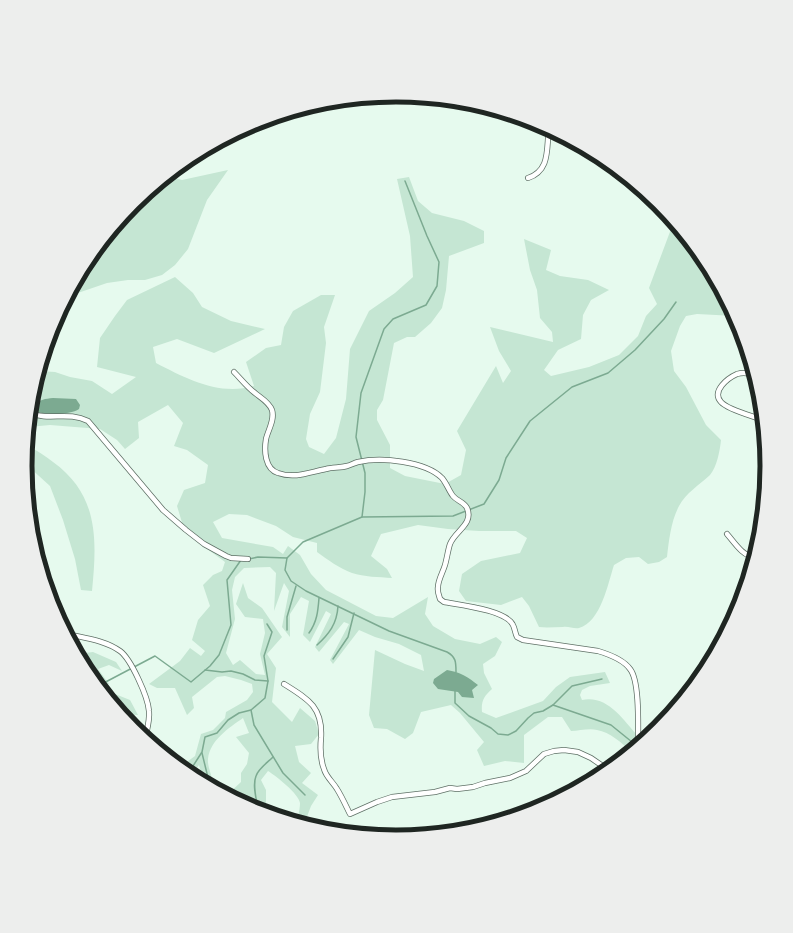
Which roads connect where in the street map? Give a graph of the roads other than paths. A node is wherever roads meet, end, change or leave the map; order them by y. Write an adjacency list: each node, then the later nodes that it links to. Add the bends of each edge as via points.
1 (548, 136): 2 (street, via 546,158 541,169 536,175)
2 (528, 178)
3 (234, 372): 13 (street, via 272,411 265,450 271,468 278,473 302,475 369,460 406,463 434,472 441,478 453,496 467,508 469,518 450,544 438,583 440,599 498,614 513,625 517,637 523,640 598,651 618,659 631,669 634,677 638,706)
4 (749, 373): 6 (street, via 737,374 724,382 718,395 721,402 730,408)
5 (36, 415): 9 (street, via 71,415 88,421 152,498 174,520 204,544 226,556)
6 (758, 418)
7 (727, 534): 8 (street)
8 (750, 556)
9 (248, 559)
10 (74, 636): 12 (street, via 112,646 131,664 147,701 149,719)
11 (284, 684): 14 (street, via 316,709 320,717 320,755 324,771 350,814 392,797 450,788 473,788 510,778 526,771 544,754 554,751 578,752)
12 (146, 732)
13 (638, 740)
14 (604, 767)

